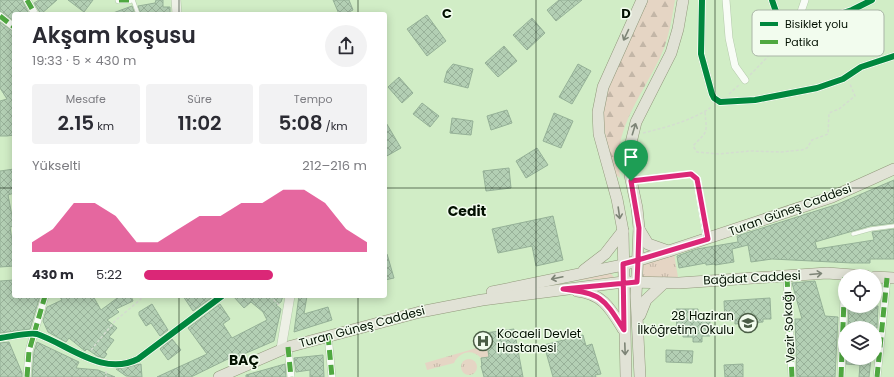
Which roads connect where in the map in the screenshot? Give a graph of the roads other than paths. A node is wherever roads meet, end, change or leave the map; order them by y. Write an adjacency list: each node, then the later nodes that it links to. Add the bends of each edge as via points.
1 (27, 0): 14 (street)
2 (119, 0): 3 (street)
3 (129, 0)
4 (133, 0): 15 (lane)
5 (176, 0): 16 (main road)
6 (642, 0): 25 (main road, one-way to 25, via 603,87 598,112 599,134 618,199)
7 (684, 0): 22 (main road, one-way to 7, via 629,159 636,122 671,53)
8 (702, 0): 19 (street, via 702,60 712,94 720,102 755,100 809,90 847,76 861,66)
9 (726, 0): 20 (street, via 729,38 735,66)
10 (772, 0): 12 (street)
11 (872, 0): 13 (street)
12 (776, 10)
13 (852, 10)
14 (34, 12)
15 (137, 12)
16 (177, 12)
17 (0, 16): 18 (street)
18 (12, 25)
19 (894, 56)
20 (744, 80)
21 (894, 169): 27 (main road, Turan Güneş Caddesi, via 832,197)
22 (631, 181): 24 (main road); 27 (street, via 691,174 697,179)
23 (894, 226): 26 (lane)
24 (639, 228): 28 (main road, via 648,244); 29 (main road)
25 (623, 231): 30 (main road); 31 (main road, via 601,258)
26 (853, 234)
27 (708, 239): 28 (main road, Turan Güneş Caddesi)
28 (669, 251): 29 (main road, Turan Güneş Caddesi)
29 (638, 260): 30 (main road, Turan Güneş Caddesi); 36 (main road)
30 (623, 264): 31 (main road, Turan Güneş Caddesi); 35 (main road)
31 (577, 274): 42 (main road, Turan Güneş Caddesi, one-way to 42)
32 (838, 274): 33 (main road, Bağdat Caddesi, one-way to 32)
33 (787, 277): 37 (main road, Bağdat Caddesi); 56 (street, Vezir Sokağı)
34 (890, 278): 58 (street)
35 (622, 282): 36 (main road, Turan Güneş Caddesi); 38 (main road, Turan Güneş Caddesi); 44 (main road)
36 (637, 282): 37 (main road, Bağdat Caddesi); 45 (main road)
37 (664, 283): 45 (main road, via 646,300 641,310)
38 (563, 289): 42 (main road, Turan Güneş Caddesi); 44 (main road, via 588,292 602,299)
39 (45, 298): 46 (street)
40 (219, 298): 46 (street, via 131,362 108,364)
41 (290, 298): 49 (main road)
42 (436, 308): 47 (main road, Turan Güneş Caddesi)
43 (843, 313): 57 (street)
44 (624, 330): 54 (main road, one-way to 54)
45 (638, 330): 55 (main road)
46 (35, 334): 48 (street); 50 (street, via 28,351)
47 (328, 335): 49 (main road, Turan Güneş Caddesi); 53 (street)
48 (0, 338)
49 (285, 348): 51 (main road, Turan Güneş Caddesi); 52 (street)
50 (27, 377)
51 (219, 377)
52 (291, 377)
53 (332, 377)
54 (626, 377)
55 (640, 377)
56 (792, 377)
57 (841, 377)
58 (877, 377)

